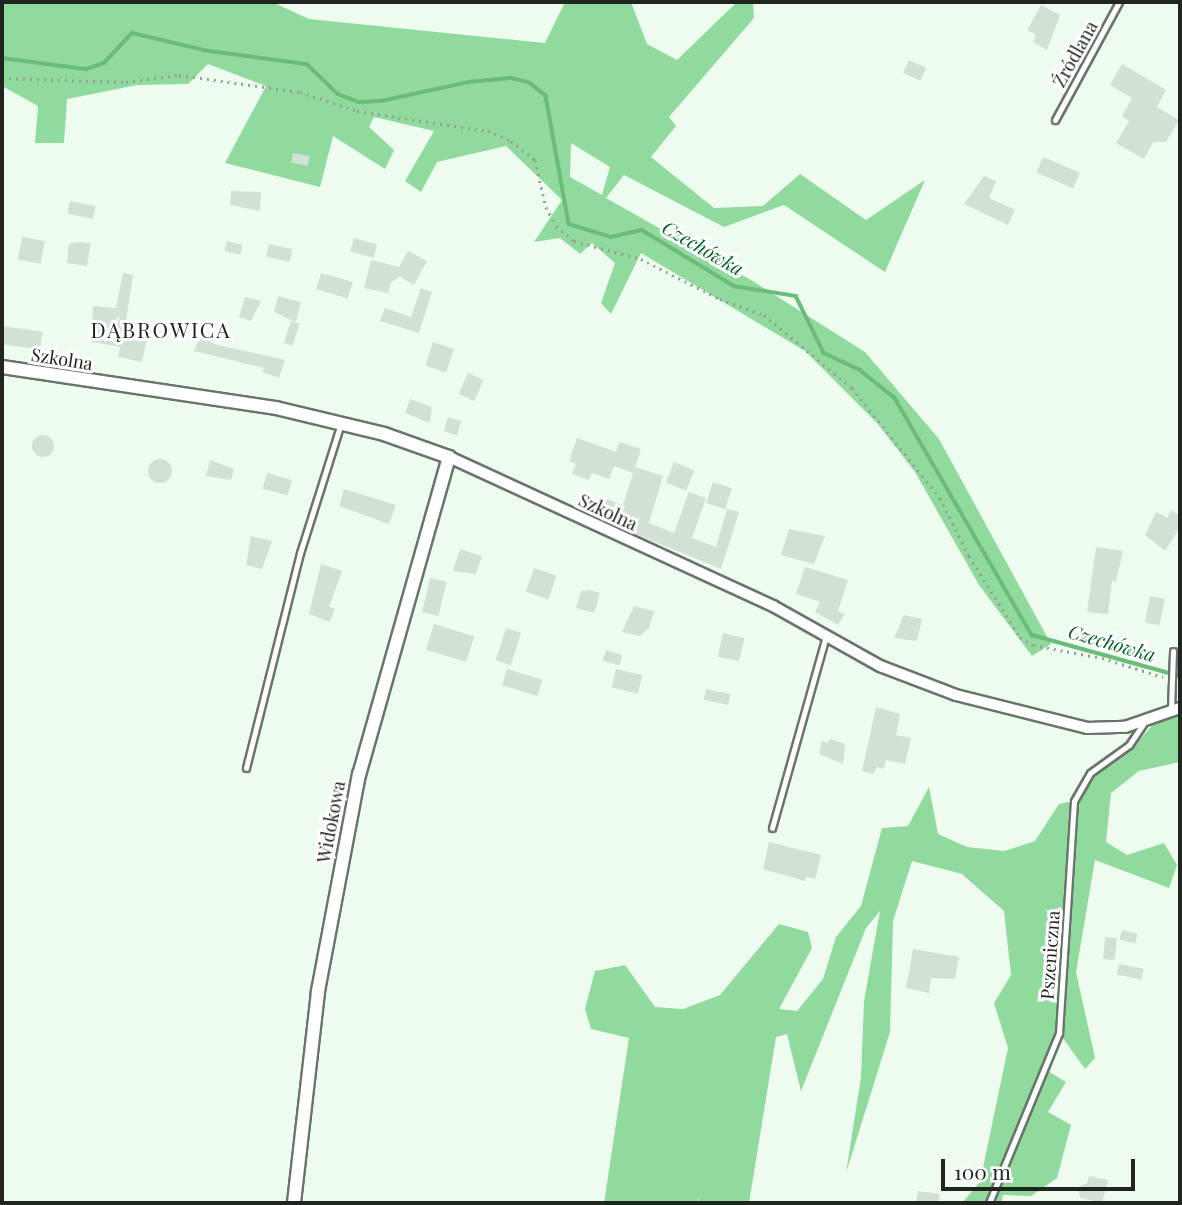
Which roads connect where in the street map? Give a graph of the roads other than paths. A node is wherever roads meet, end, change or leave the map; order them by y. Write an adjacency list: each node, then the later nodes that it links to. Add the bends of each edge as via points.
1 (1119, 2): 2 (lane, Źródlana)
2 (1055, 120)
3 (2, 368): 4 (street, Szkolna, via 249,403)
4 (341, 423): 5 (street, Szkolna); 10 (lane, via 300,553)
5 (449, 457): 6 (street, Szkolna, via 773,606); 12 (street, Widokowa, via 359,775 318,992)
6 (826, 636): 9 (street, Szkolna, via 880,666 956,695 1087,728); 11 (lane)
7 (1173, 651): 8 (lane)
8 (1175, 708): 9 (street, Szkolna)
9 (1143, 723): 13 (lane, Pszeniczna, via 1129,745 1090,774 1074,801 1059,1033)
10 (246, 768)
11 (772, 828)
12 (294, 1203)
13 (989, 1203)

